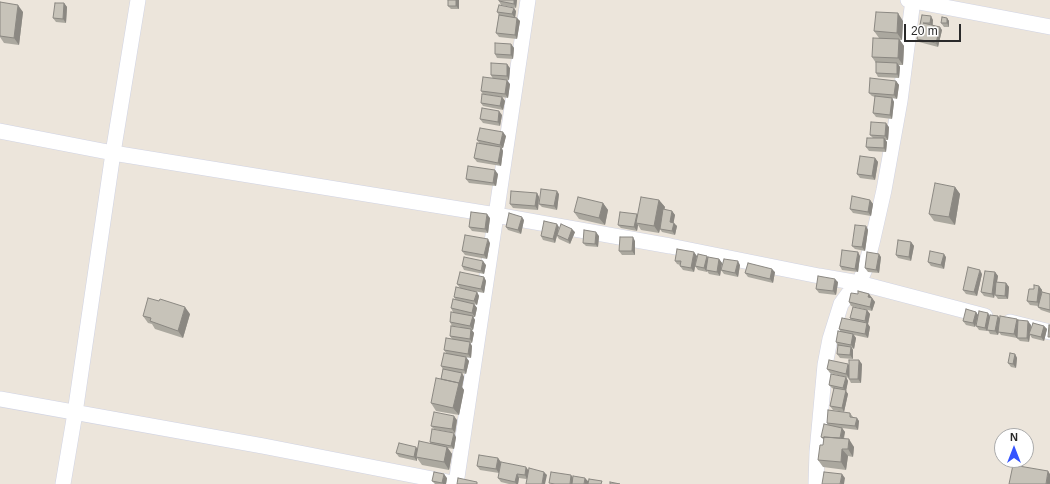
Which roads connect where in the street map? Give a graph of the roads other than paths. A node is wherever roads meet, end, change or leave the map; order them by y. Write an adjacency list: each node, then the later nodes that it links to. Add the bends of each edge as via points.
1 (138, 0): 6 (street)
2 (528, 0): 7 (street)
3 (912, 0): 4 (street); 8 (street, via 900,101 884,190 867,263)
4 (1050, 27)
5 (0, 131): 6 (street)
6 (113, 153): 7 (street); 11 (street)
7 (496, 214): 8 (street); 13 (street)
8 (859, 283): 9 (street); 14 (street, via 842,304 830,339 825,365)
9 (1050, 332)
10 (0, 399): 11 (street)
11 (75, 413): 12 (street); 13 (street)
12 (63, 484)
13 (458, 484)
14 (816, 484)

